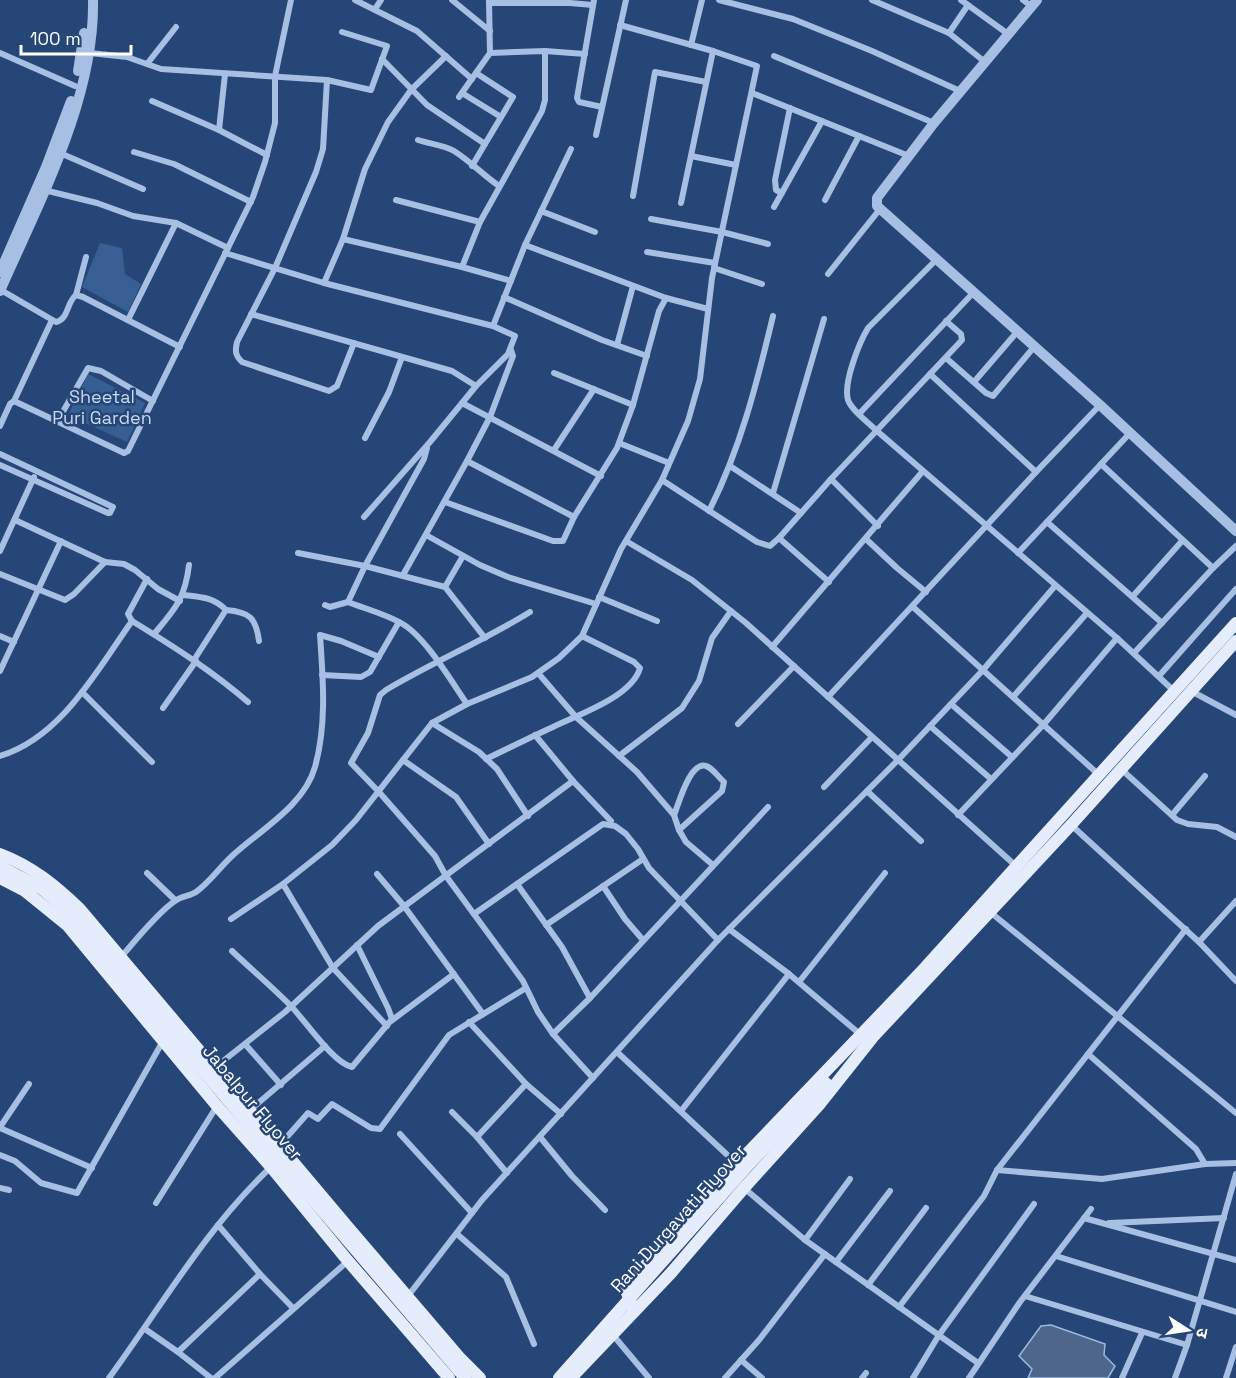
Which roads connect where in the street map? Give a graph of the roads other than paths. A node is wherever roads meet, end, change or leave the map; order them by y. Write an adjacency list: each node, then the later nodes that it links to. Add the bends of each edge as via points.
1 (86, 0): 40 (street)
2 (93, 0): 28 (street)
3 (291, 0): 36 (street)
4 (355, 0): 16 (street)
5 (381, 0): 16 (street)
6 (452, 0): 19 (street)
7 (626, 0): 17 (street)
8 (702, 0): 23 (street)
9 (719, 0): 42 (street, via 793,19)
10 (872, 0): 21 (street)
11 (961, 0): 15 (street)
12 (489, 2): 13 (street); 19 (street)
13 (594, 2): 29 (street)
14 (1031, 2): 22 (street)
15 (968, 5): 21 (street); 22 (street)
16 (375, 9): 30 (street, via 411,27)
17 (620, 26): 23 (street); 45 (street)
18 (176, 27): 34 (street)
19 (490, 31): 26 (street)
20 (342, 32): 32 (street, via 387,46)
21 (949, 33): 33 (street)
22 (1008, 34): 33 (street)
23 (691, 45): 25 (street)
24 (545, 51): 26 (street); 29 (street); 63 (street, via 542,111)
25 (713, 51): 39 (street); 43 (street, via 757,66)
26 (490, 52): 37 (street)
27 (0, 53): 40 (street)
28 (90, 53): 34 (street, via 128,57); 57 (street)
29 (585, 54): 45 (street, via 579,102)
30 (446, 56): 37 (street); 41 (street)
31 (774, 56): 49 (street)
32 (382, 59): 38 (street, via 371,90); 41 (street)
33 (985, 62): 42 (street)
34 (147, 64): 35 (street, via 160,69)
35 (225, 74): 36 (street); 50 (street)
36 (274, 76): 38 (street); 58 (street, via 275,123)
37 (474, 76): 47 (street, via 513,97); 47 (street, via 461,95)
38 (327, 80): 89 (street, via 323,149)
39 (706, 82): 59 (street); 67 (street, via 655,72)
40 (75, 86): 90 (street)
41 (411, 90): 54 (street, via 437,113); 80 (street, via 388,122 364,169)
42 (960, 91): 49 (street)
43 (752, 93): 46 (street); 61 (street)
44 (152, 100): 50 (street)
45 (602, 107): 51 (street)
46 (790, 108): 48 (street); 66 (street, via 775,180 776,190)
47 (501, 117): 54 (street)
48 (822, 121): 52 (street); 66 (street)
49 (934, 123): 60 (street)
50 (219, 130): 58 (street)
51 (596, 135)
52 (859, 136): 60 (street); 69 (street)
53 (418, 140): 62 (street, via 447,148)
54 (486, 144): 62 (street)
55 (571, 149): 74 (street)
56 (134, 152): 70 (street, via 174,164)
57 (60, 153): 64 (street); 65 (street)
58 (267, 155): 70 (street)
59 (691, 156): 61 (street); 71 (street)
60 (909, 156): 73 (street, via 877,198)
61 (736, 165): 79 (street)
62 (472, 166): 63 (street)
63 (500, 186): 76 (street)
64 (143, 189)
65 (44, 190): 77 (street); 96 (street)
66 (782, 193): 72 (street)
67 (633, 196)
68 (396, 200): 76 (street)
69 (825, 200)
70 (251, 202): 83 (street)
71 (681, 202)
72 (774, 207)
73 (880, 209): 86 (street); 91 (street)
74 (541, 211): 78 (street); 82 (street)
75 (651, 219): 79 (street)
76 (480, 222): 88 (street)
77 (176, 224): 83 (street); 106 (street)
78 (595, 232)
79 (722, 232): 81 (street); 87 (street)
80 (343, 238): 88 (street); 93 (street)
81 (768, 244)
82 (525, 245): 92 (street); 95 (street)
83 (226, 250): 89 (street); 112 (street)
84 (647, 252): 87 (street)
85 (86, 257): 98 (street)
86 (936, 260): 97 (street); 128 (street, via 868,328 860,341 848,389 849,402)
87 (715, 266): 94 (street); 101 (street)
88 (462, 267): 92 (street)
89 (275, 268): 93 (street); 102 (street)
90 (0, 272)
91 (828, 274)
92 (511, 281): 99 (street)
93 (324, 283): 108 (street)
94 (762, 284)
95 (633, 286): 100 (street); 111 (street)
96 (0, 290): 105 (street)
97 (973, 293): 107 (street); 109 (street)
98 (76, 295): 105 (street, via 65,317); 106 (street)
99 (504, 297): 108 (street); 111 (street)
100 (666, 298): 101 (street); 115 (street)
101 (708, 309): 140 (street, via 700,379 688,421)
102 (251, 314): 110 (street); 110 (street, via 237,342 236,356 242,362 329,391 337,386)
103 (773, 316): 143 (street)
104 (824, 319): 151 (street)
105 (52, 320): 123 (street)
106 (128, 320): 112 (street)
107 (946, 321): 117 (street, via 962,340); 128 (street)
108 (493, 326): 114 (street, via 516,336)
109 (1017, 332): 113 (street); 120 (street)
110 (354, 343): 116 (street)
111 (616, 345): 115 (street)
112 (180, 347): 124 (street)
113 (1034, 347): 120 (street, via 993,396); 127 (street)
114 (511, 349): 121 (street); 129 (street, via 513,356)
115 (646, 356): 126 (street)
116 (402, 357): 121 (street, via 452,371); 134 (street)
117 (946, 358): 119 (street); 120 (street)
118 (554, 373): 122 (street)
119 (930, 374): 132 (street); 146 (street)
120 (974, 382)
121 (476, 386): 125 (street)
122 (594, 389): 126 (street); 137 (street)
123 (14, 400): 130 (street); 131 (street)
124 (153, 400): 130 (street, via 101,371 88,368); 130 (street, via 128,452 124,453)
125 (462, 403): 129 (street); 136 (street)
126 (633, 405): 135 (street)
127 (1100, 405): 133 (street); 146 (street)
128 (859, 414): 132 (street)
129 (489, 417): 137 (street); 139 (street)
130 (57, 422)
131 (0, 426)
132 (877, 431): 145 (street); 149 (street)
133 (1130, 433): 141 (street); 161 (street)
134 (365, 438)
135 (619, 443): 140 (street); 147 (street)
136 (428, 445): 155 (street); 175 (street)
137 (554, 450): 147 (street)
138 (0, 454): 144 (street)
139 (468, 461): 152 (street); 156 (street)
140 (669, 463): 150 (street)
141 (1101, 464): 158 (street); 167 (street)
142 (0, 465): 148 (street)
143 (730, 466): 151 (street); 153 (street)
144 (37, 471): 148 (street); 148 (street, via 113,507 108,513)
145 (923, 471): 159 (street); 160 (street)
146 (1036, 472): 160 (street)
147 (601, 476): 156 (street)
148 (33, 479): 157 (street)
149 (831, 479): 154 (street); 159 (street)
150 (662, 480): 153 (street); 166 (street)
151 (773, 493): 154 (street)
152 (445, 502): 156 (street, via 559,542 566,537); 162 (street)
153 (709, 511): 163 (street, via 757,542 770,546)
154 (801, 513): 163 (street)
155 (364, 517)
156 (574, 517)
157 (15, 520): 165 (street); 169 (street)
158 (1047, 522): 171 (street); 186 (street)
159 (878, 526): 164 (street)
160 (986, 526): 171 (street); 185 (street)
161 (1236, 531)
162 (426, 536): 172 (street); 178 (street)
163 (779, 538): 180 (street)
164 (866, 538): 180 (street); 185 (street)
165 (61, 541): 173 (street); 184 (street)
166 (626, 541): 187 (street); 194 (street, via 692,579)
167 (1182, 541): 176 (street); 186 (street)
168 (1236, 546): 176 (street)
169 (0, 551)
170 (298, 553): 175 (street)
171 (1018, 553): 181 (street)
172 (463, 556): 182 (street); 190 (street, via 508,577)
173 (105, 562): 179 (street, via 124,564); 184 (street, via 65,600)
174 (189, 565): 188 (street)
175 (365, 566): 178 (street); 189 (street)
176 (1213, 568): 200 (street)
177 (0, 574): 184 (street)
178 (403, 575): 182 (street)
179 (147, 579): 188 (street, via 158,589); 197 (street, via 128,614)
180 (829, 582): 210 (street)
181 (1055, 586): 196 (street); 216 (street)
182 (445, 587): 205 (street)
183 (1236, 589): 220 (street)
184 (39, 591): 209 (street)
185 (926, 592): 192 (street)
186 (1133, 596): 200 (street)
187 (599, 597): 190 (street); 198 (street)
188 (182, 598): 193 (street, via 209,598); 202 (street)
189 (348, 602): 191 (street); 199 (street)
190 (596, 604): 204 (street)
191 (325, 605)
192 (913, 607): 216 (street); 224 (street)
193 (226, 610): 207 (street, via 251,617); 214 (street)
194 (731, 611): 210 (street); 239 (street, via 712,638 699,681 682,708)
195 (530, 612): 205 (street)
196 (1087, 613): 206 (street); 225 (street)
197 (132, 621): 202 (street); 223 (street)
198 (657, 621)
199 (399, 622): 212 (street); 213 (street, via 415,633)
200 (1162, 623): 211 (street)
201 (1236, 623): 221 (main road)
202 (154, 634): 214 (street)
203 (0, 636): 209 (street)
204 (582, 636): 218 (street); 231 (street, via 640,668 621,692)
205 (485, 638): 213 (street)
206 (1117, 638): 211 (street); 234 (street)
207 (259, 641)
208 (1236, 641): 222 (main road)
209 (14, 642): 217 (street)
210 (772, 647): 215 (street)
211 (1134, 653): 220 (street)
212 (379, 657): 219 (street, via 370,672 361,677); 219 (street, via 320,635)
213 (437, 660): 227 (street); 252 (street, via 380,695 368,733 351,763)
214 (195, 661): 226 (street); 229 (street)
215 (794, 666): 224 (street); 233 (street)
216 (983, 670): 225 (street); 228 (street)
217 (0, 671)
218 (538, 673): 227 (street); 231 (street)
219 (322, 675): 278 (street, via 324,717 310,780 298,798 197,891)
220 (1159, 676): 221 (street)
221 (1174, 691): 246 (main road)
222 (1190, 691): 230 (street); 245 (main road)
223 (82, 692): 238 (street, via 37,739); 244 (street)
224 (828, 697): 237 (street)
225 (1013, 697): 234 (street)
226 (248, 702)
227 (467, 704): 232 (street)
228 (951, 704): 235 (street); 240 (street)
229 (162, 708)
230 (1236, 715)
231 (576, 717): 236 (street); 239 (street)
232 (432, 723): 241 (street); 242 (street)
233 (738, 724)
234 (1044, 724): 240 (street); 246 (street)
235 (930, 726): 243 (street); 248 (street)
236 (535, 735): 241 (street); 249 (street)
237 (872, 737): 243 (street); 250 (street)
238 (0, 756)
239 (619, 756): 254 (street)
240 (1012, 757): 248 (street)
241 (486, 759): 257 (street)
242 (403, 760): 252 (street); 264 (street, via 456,797)
243 (898, 760): 251 (street); 255 (street)
244 (153, 762)
245 (1121, 769): 256 (street); 260 (main road)
246 (1098, 774): 258 (main road)
247 (1205, 776): 256 (street)
248 (991, 779): 255 (street)
249 (573, 781): 257 (street); 259 (street)
250 (824, 787)
251 (867, 791): 263 (street); 286 (street)
252 (379, 792): 273 (street, via 435,856); 275 (street, via 332,845)
253 (768, 807): 267 (street)
254 (674, 815): 261 (street); 261 (street, via 693,770 703,765 710,768 723,782 722,791)
255 (958, 815): 269 (street)
256 (1172, 815): 262 (street, via 1183,823 1217,827)
257 (528, 816): 264 (street)
258 (1060, 816): 260 (street); 269 (main road)
259 (611, 821)
260 (1071, 825): 282 (main road); 287 (street)
261 (679, 830): 267 (street, via 686,842)
262 (1236, 837)
263 (921, 841)
264 (489, 844): 273 (street)
265 (0, 854): 293 (main road, via 28,866 57,886)
266 (643, 859): 276 (street, via 626,834 603,824); 277 (street); 279 (street)
267 (713, 865): 279 (street)
268 (0, 866): 389 (main road, Jabalpur Flyover, bridge, via 42,889 64,908)
269 (1016, 866): 282 (main road)
270 (147, 873): 278 (street)
271 (885, 873): 298 (street)
272 (377, 874): 281 (street)
273 (446, 876): 281 (street); 283 (street)
274 (0, 878): 308 (main road, via 25,891 67,925)
275 (283, 884): 284 (street); 294 (street)
276 (517, 884): 283 (street); 285 (street)
277 (603, 886): 285 (street); 288 (street)
278 (175, 900): 293 (street)
279 (680, 901): 288 (street); 289 (street)
280 (1236, 901): 290 (street)
281 (404, 906): 291 (street); 295 (street)
282 (986, 908): 303 (street); 307 (main road); 315 (main road)
283 (474, 914): 299 (street)
284 (231, 919)
285 (546, 925): 300 (street)
286 (729, 929): 289 (street); 296 (street)
287 (1186, 929): 290 (street); 303 (street)
288 (644, 940): 300 (street)
289 (718, 940): 311 (street)
290 (1199, 942): 297 (street)
291 (357, 945): 294 (street); 305 (street, via 388,1008)
292 (232, 951): 301 (street)
293 (121, 958): 314 (main road)
294 (333, 968): 301 (street); 305 (street)
295 (453, 974): 302 (street); 305 (street)
296 (789, 974): 298 (street); 324 (street)
297 (1236, 981)
298 (799, 982): 307 (street)
299 (526, 988): 302 (street); 306 (street)
300 (590, 998): 306 (street)
301 (291, 1006): 309 (street); 310 (street)
302 (483, 1014): 304 (street)
303 (1118, 1015): 312 (street); 326 (street)
304 (470, 1022): 320 (street); 332 (street, via 449,1035 380,1129 371,1128 332,1104 318,1119 308,1113)
305 (389, 1023): 310 (street, via 351,1067)
306 (553, 1034): 316 (street)
307 (862, 1035): 313 (main road)
308 (163, 1041): 317 (main road); 338 (street)
309 (245, 1044): 314 (street); 321 (street)
310 (325, 1046): 321 (street)
311 (617, 1052): 316 (street); 324 (street)
312 (1088, 1054): 336 (street, via 1196,1149); 339 (street)
313 (836, 1060): 318 (main road, Rani Durgavati Flyover); 335 (main road)
314 (214, 1068): 317 (street); 323 (main road)
315 (844, 1074): 318 (main road, Rani Durgavati Flyover); 345 (main road)
316 (593, 1078): 327 (street)
317 (196, 1081): 322 (main road)
318 (826, 1083): 391 (main road, Rani Durgavati Flyover, bridge)
319 (29, 1084): 328 (street)
320 (526, 1084): 327 (street); 330 (street)
321 (281, 1085): 323 (street)
322 (217, 1106): 337 (main road); 348 (street)
323 (250, 1111): 332 (main road)
324 (681, 1111): 335 (street)
325 (452, 1112): 330 (street)
326 (1236, 1113)
327 (561, 1114): 331 (street)
328 (0, 1127): 338 (street)
329 (400, 1134): 353 (street)
330 (477, 1137): 340 (street)
331 (540, 1137): 340 (street); 352 (street)
332 (282, 1149): 337 (street); 368 (main road)
333 (0, 1155): 338 (street, via 15,1161 41,1183 74,1193 80,1190)
334 (1236, 1163): 336 (street)
335 (737, 1164): 341 (main road)
336 (1205, 1164): 339 (street, via 1102,1179)
337 (271, 1167): 357 (street, via 245,1191); 364 (main road)
338 (92, 1168)
339 (997, 1170): 371 (street, via 984,1196)
340 (507, 1173): 353 (street)
341 (727, 1174): 345 (street); 373 (main road, via 625,1288)
342 (1236, 1174): 355 (street)
343 (850, 1179): 359 (street)
344 (0, 1188): 346 (street)
345 (744, 1188): 359 (street); 373 (main road)
346 (9, 1190)
347 (890, 1191): 365 (street)
348 (156, 1203)
349 (1034, 1204): 378 (street)
350 (926, 1208): 367 (street)
351 (1091, 1209): 354 (street)
352 (605, 1210)
353 (472, 1213): 358 (street)
354 (1084, 1218): 356 (street); 362 (street)
355 (1224, 1218): 356 (street); 361 (street)
356 (1102, 1223): 361 (street)
357 (218, 1225): 366 (street); 375 (street)
358 (457, 1234): 368 (street); 379 (street, via 506,1277)
359 (805, 1240): 360 (street)
360 (825, 1254): 365 (street); 383 (street)
361 (1213, 1254): 363 (street); 370 (street)
362 (1056, 1256): 369 (street); 370 (street)
363 (1236, 1260)
364 (348, 1261): 372 (street); 386 (main road)
365 (836, 1262): 367 (street)
366 (260, 1274): 372 (street); 382 (street)
367 (868, 1285): 371 (street)
368 (408, 1296): 390 (main road)
369 (1025, 1296): 376 (street); 384 (street)
370 (1199, 1300): 374 (street); 380 (street)
371 (899, 1307): 378 (street)
372 (293, 1308): 388 (street)
373 (634, 1312): 377 (main road)
374 (1236, 1312)
375 (145, 1329): 382 (street); 387 (street)
376 (1142, 1333): 380 (street); 398 (street)
377 (613, 1335): 392 (main road); 393 (street)
378 (939, 1335): 384 (street); 396 (street)
379 (534, 1344)
380 (1187, 1345): 399 (street)
381 (1236, 1347): 400 (street)
382 (178, 1352): 388 (street)
383 (741, 1360): 394 (street); 395 (street)
384 (978, 1363): 385 (street)
385 (971, 1375): 397 (street)
386 (443, 1376)
387 (109, 1378)
388 (213, 1378)
389 (465, 1378)
390 (480, 1378)
391 (559, 1378)
392 (571, 1378)
393 (649, 1378)
394 (724, 1378)
395 (762, 1378)
396 (914, 1378)
397 (981, 1378)
398 (1122, 1378)
399 (1175, 1378)
400 (1226, 1378)

